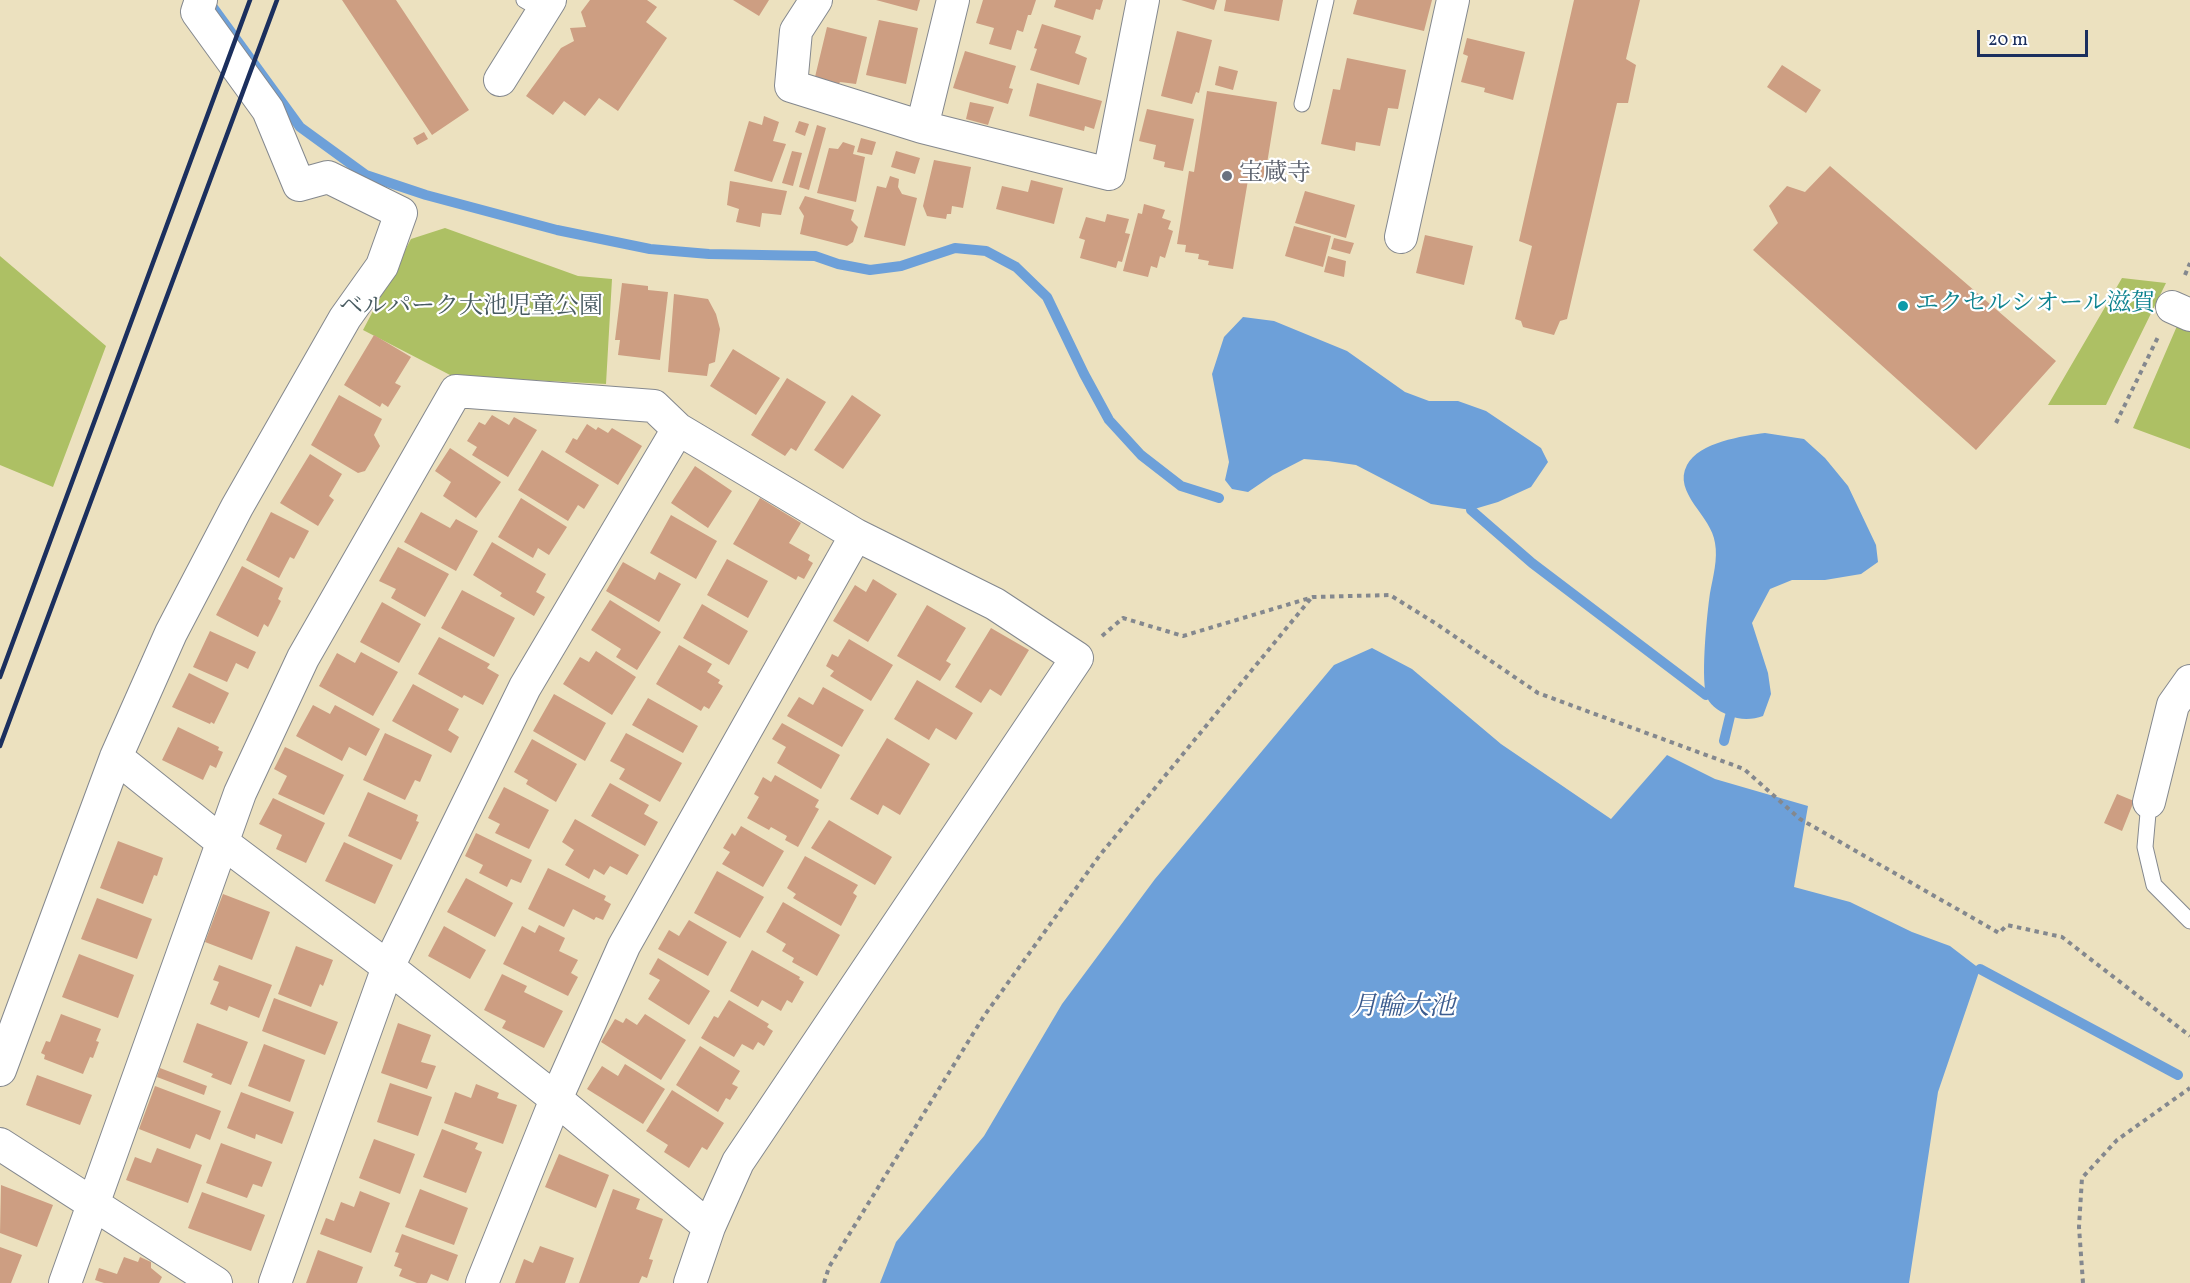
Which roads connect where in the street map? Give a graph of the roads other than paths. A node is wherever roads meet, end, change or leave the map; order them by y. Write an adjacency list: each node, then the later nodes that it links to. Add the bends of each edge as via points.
1 (201, 0): 15 (street, via 197,12 268,110 299,185 328,177 401,213 382,267 345,318 237,507 182,612)
2 (816, 0): 10 (street, via 796,31 791,86)
3 (953, 0): 10 (street)
4 (1143, 0): 10 (street, via 1109,174)
5 (1326, 0): 9 (lane)
6 (1453, 0): 11 (street)
7 (539, 4): 8 (street)
8 (500, 80)
9 (1302, 104)
10 (922, 127)
11 (1401, 237)
12 (678, 429): 13 (street); 17 (street, via 654,406 456,392 303,658 240,793); 19 (street, via 525,687)
13 (856, 535): 21 (street, via 624,946); 24 (street, via 995,604 1077,658 738,1162)
14 (2190, 681): 16 (street, via 2173,705)
15 (116, 757): 17 (street); 20 (street)
16 (2149, 802): 18 (lane, via 2145,847 2154,885)
17 (222, 842): 19 (street); 23 (street)
18 (2190, 921)
19 (388, 967): 21 (street); 27 (street)
20 (0, 1070)
21 (556, 1099): 24 (street); 28 (street)
22 (0, 1144): 23 (street)
23 (95, 1204): 25 (street); 26 (street)
24 (709, 1227): 29 (street)
25 (65, 1283)
26 (216, 1283)
27 (275, 1283)
28 (482, 1283)
29 (690, 1283)

